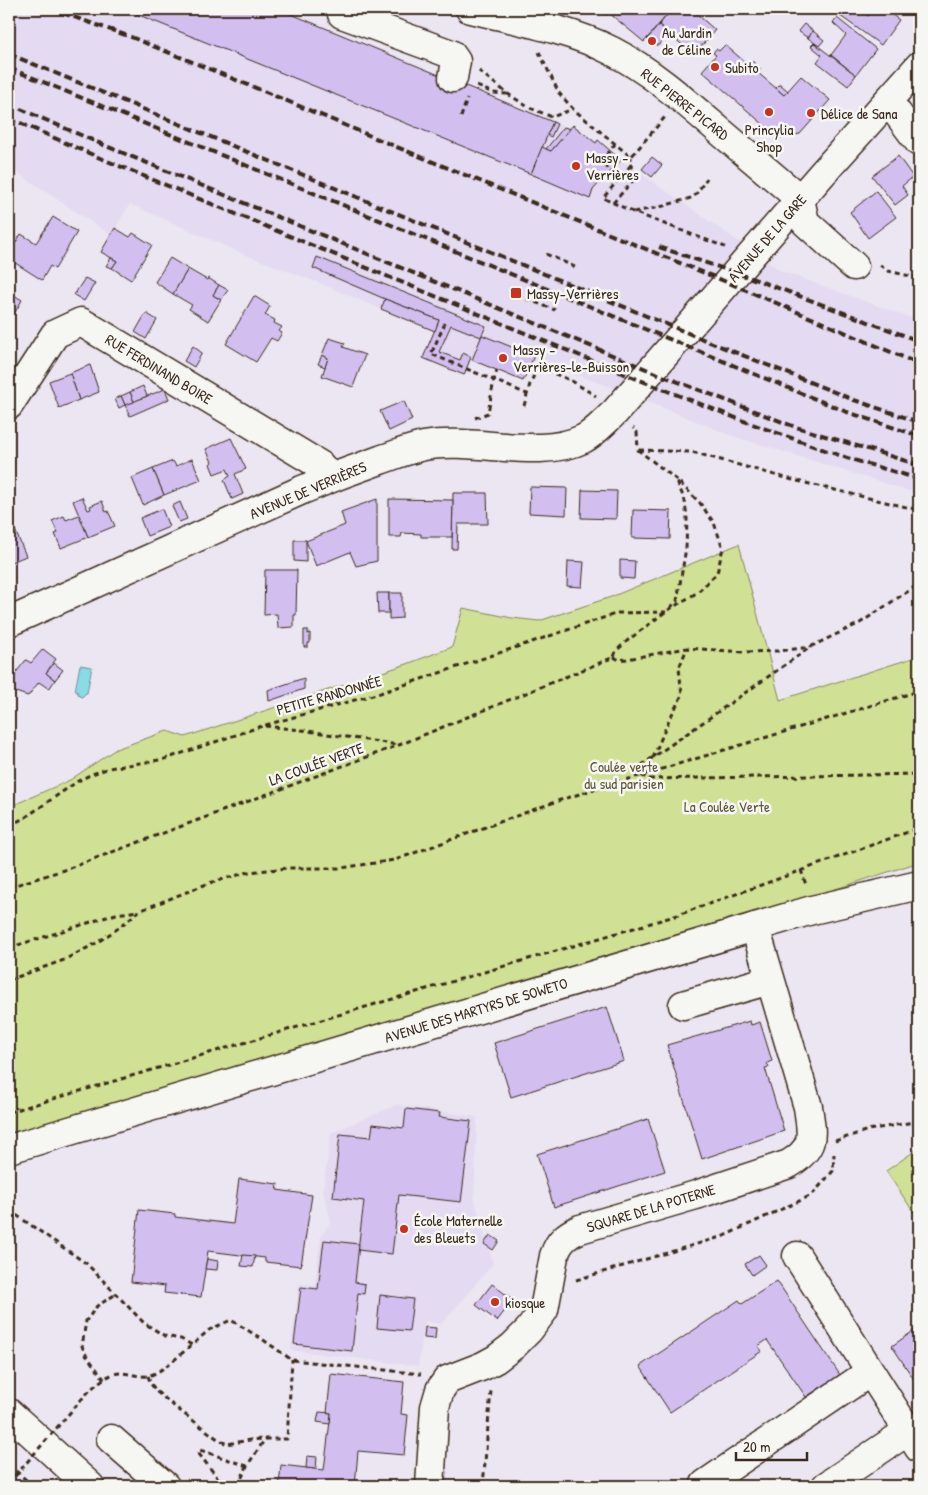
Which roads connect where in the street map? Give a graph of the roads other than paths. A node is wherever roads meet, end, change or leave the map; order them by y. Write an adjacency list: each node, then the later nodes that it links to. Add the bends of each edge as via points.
1 (470, 9): 7 (street, RUE PIERRE PICARD, via 537,25 612,51 682,98)
2 (342, 16): 4 (street)
3 (919, 66): 5 (street, AVENUE DE LA GARE)
4 (459, 72)
5 (888, 102): 6 (street); 7 (street, AVENUE DE LA GARE)
6 (919, 142)
7 (800, 199): 8 (street, via 805,222); 10 (street, AVENUE DE LA GARE)
8 (854, 266)
9 (9, 405): 11 (street, RUE FERDINAND BOIRE, via 55,334 81,322 320,465)
10 (615, 412): 11 (street, AVENUE DE VERRIÈRES, via 584,438 568,444 539,448 465,443 424,446)
11 (331, 478): 12 (street, AVENUE DE VERRIÈRES)
12 (9, 622)
13 (914, 884): 14 (street, AVENUE DES MARTYRS DE SOWETO)
14 (754, 927): 15 (street, SQUARE DE LA POTERNE); 17 (street, AVENUE DES MARTYRS DE SOWETO)
15 (770, 980): 16 (street); 27 (street, SQUARE DE LA POTERNE, via 808,1107 809,1147 789,1164 580,1229 562,1239 557,1248 544,1310 529,1330 496,1359 447,1380 440,1390)
16 (683, 1005)
17 (35, 1142): 18 (street, AVENUE DES MARTYRS DE SOWETO); 19 (street, AVENUE DES MARTYRS DE SOWETO)
18 (9, 1149)
19 (9, 1164)
20 (796, 1256): 21 (street)
21 (870, 1372): 24 (street); 28 (street)
22 (9, 1413): 25 (street)
23 (111, 1439): 26 (street)
24 (914, 1440): 29 (street)
25 (90, 1486)
26 (165, 1486)
27 (430, 1486)
28 (705, 1486)
29 (826, 1486)

